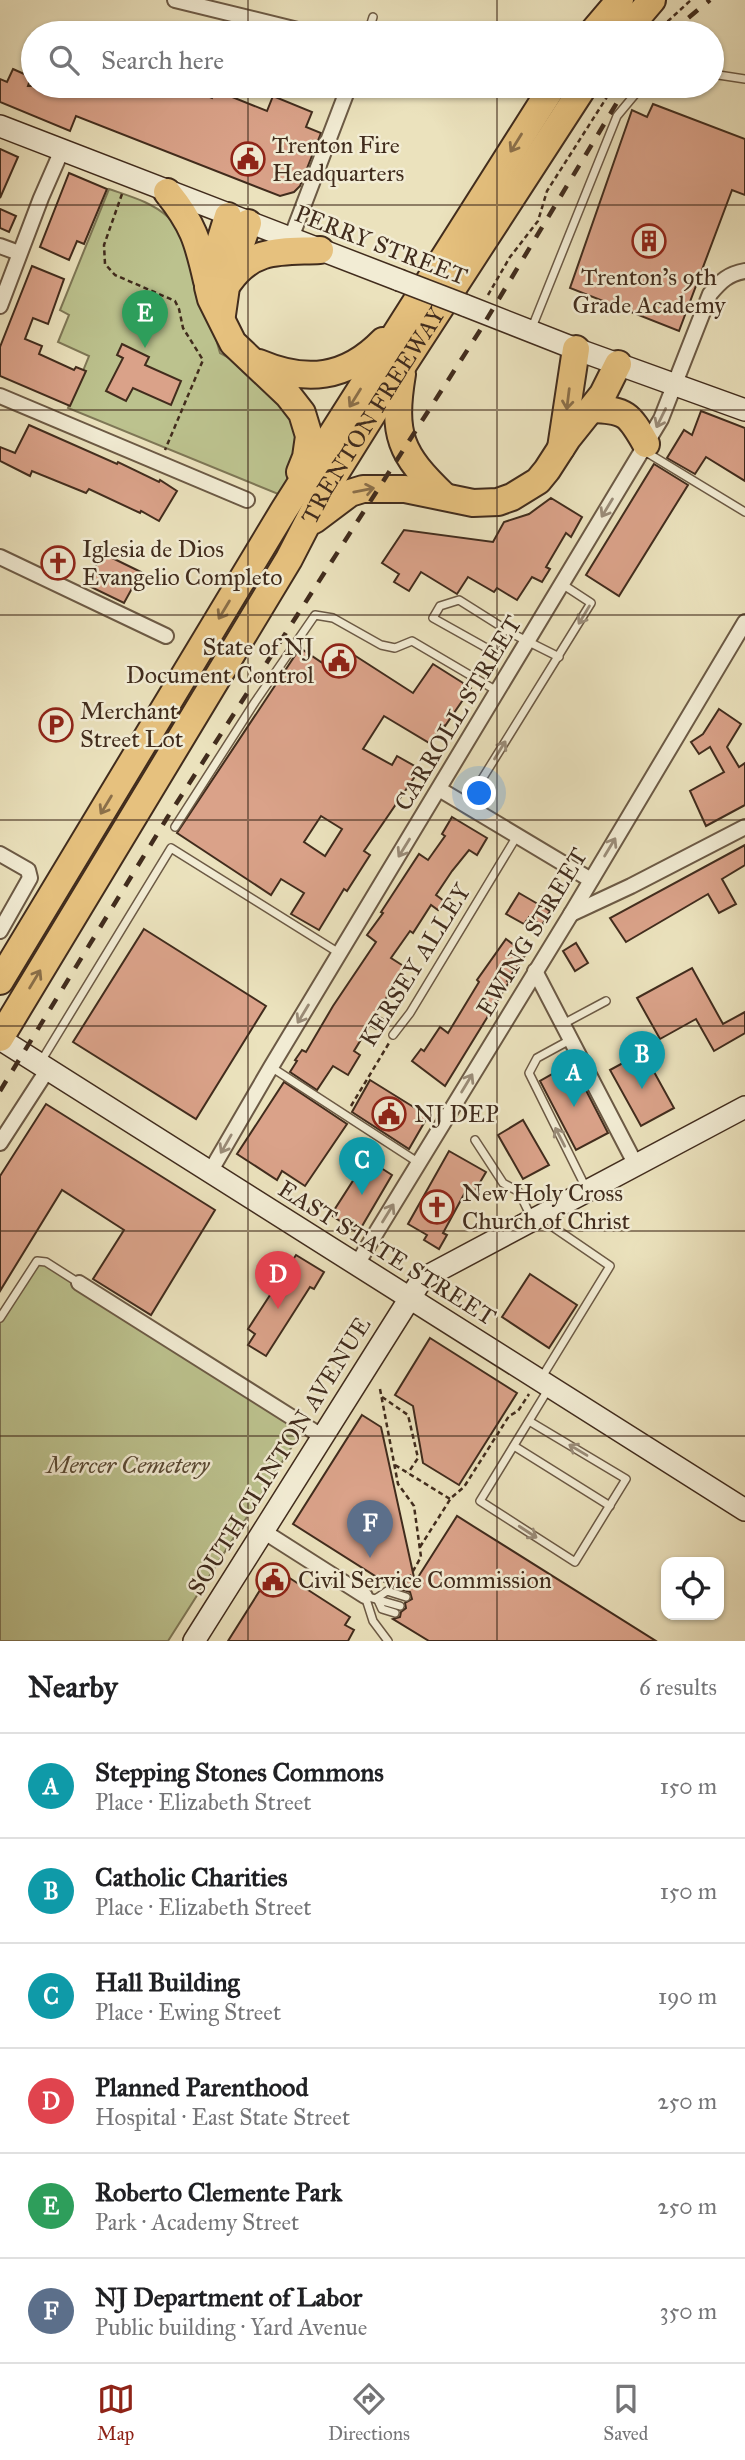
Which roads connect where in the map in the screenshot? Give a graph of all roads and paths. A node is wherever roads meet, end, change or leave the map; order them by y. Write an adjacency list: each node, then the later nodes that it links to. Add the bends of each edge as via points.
1 (178, 0): 6 (street)
2 (620, 0): 8 (highway)
3 (652, 0): 9 (highway)
4 (691, 0): 10 (path)
5 (373, 17): 7 (lane)
6 (262, 21)
7 (372, 21)
8 (602, 21)
9 (634, 21)
10 (668, 21)
11 (724, 76): 12 (lane)
12 (745, 79)
13 (344, 98): 23 (street)
14 (545, 98): 31 (highway, TRENTON FREEWAY, one-way to 31)
15 (576, 98): 36 (highway, TRENTON FREEWAY)
16 (606, 98): 30 (path, via 547,191 538,221)
17 (632, 98): 32 (lane, via 617,116)
18 (0, 127): 19 (street, PERRY STREET)
19 (62, 150): 21 (street, PERRY STREET); 26 (street)
20 (124, 188): 42 (path, via 104,245 105,264 114,275 174,301 183,328 203,360)
21 (167, 192): 22 (street, PERRY STREET); 28 (highway, via 194,231)
22 (238, 219): 23 (street, PERRY STREET); 28 (highway)
23 (291, 238): 25 (street, PERRY STREET)
24 (0, 246): 26 (street)
25 (320, 250): 28 (highway, via 261,256 240,266); 30 (street, PERRY STREET, bridge)
26 (19, 253): 29 (street)
27 (738, 272): 37 (street, CARROLL STREET, via 720,281 704,304)
28 (217, 287): 34 (highway, via 224,327)
29 (0, 306)
30 (471, 308): 32 (street, PERRY STREET)
31 (404, 320): 34 (highway, via 368,355 330,374 289,374); 46 (highway, TRENTON FREEWAY, one-way to 46)
32 (531, 331): 33 (street, PERRY STREET)
33 (576, 349): 35 (street, PERRY STREET); 43 (highway, one-way to 43)
34 (247, 357): 46 (highway, via 296,404 308,430 306,457)
35 (618, 364): 37 (street, PERRY STREET); 39 (highway)
36 (403, 365): 44 (highway, via 397,404 399,435 412,463); 48 (highway, TRENTON FREEWAY)
37 (675, 384): 40 (street, PERRY STREET); 41 (street, CARROLL STREET, one-way to 41)
38 (0, 396): 45 (street)
39 (592, 409): 41 (highway, via 623,413 638,429); 43 (highway)
40 (745, 410)
41 (644, 447): 47 (lane); 50 (street, CARROLL STREET, one-way to 50)
42 (165, 450)
43 (561, 450): 44 (highway, via 538,481 512,497 473,503)
44 (444, 496): 48 (highway, one-way to 44, via 350,493 363,489 405,489)
45 (247, 500)
46 (284, 510): 68 (highway, TRENTON FREEWAY, one-way to 68)
47 (745, 512)
48 (307, 525): 73 (highway, TRENTON FREEWAY, one-way to 48)
49 (0, 557): 53 (street)
50 (562, 583): 54 (street, CARROLL STREET); 55 (lane, one-way to 55, via 591,603)
51 (745, 622): 63 (street, EWING STREET, one-way to 51)
52 (505, 629): 52 (lane, via 459,600 440,606 433,618 492,651); 54 (lane)
53 (166, 636)
54 (528, 640): 55 (lane); 56 (street, CARROLL STREET)
55 (559, 657): 58 (lane, one-way to 55)
56 (497, 691): 57 (street, CARROLL STREET); 59 (lane, via 412,641 395,648 381,645 333,618 315,615)
57 (439, 789): 58 (street); 66 (street, CARROLL STREET, one-way to 66)
58 (466, 805): 61 (street)
59 (175, 827)
60 (745, 827): 64 (street)
61 (517, 836): 63 (street); 71 (lane, KERSEY ALLEY)
62 (0, 854): 65 (street, via 27,870 30,878)
63 (591, 880): 64 (street, EWING STREET)
64 (571, 914): 67 (street, EWING STREET)
65 (0, 931)
66 (339, 953): 74 (lane, via 171,848); 75 (street, CARROLL STREET, one-way to 75)
67 (535, 971): 70 (street); 80 (street, EWING STREET, one-way to 67)
68 (0, 981)
69 (606, 1001): 70 (lane)
70 (563, 1024): 72 (street)
71 (393, 1035): 77 (path, KERSEY ALLEY)
72 (571, 1040): 81 (street); 83 (lane, one-way to 72, via 528,1073 537,1058)
73 (6, 1042): 74 (street, EAST STATE STREET)
74 (44, 1066): 79 (street); 82 (street, EAST STATE STREET)
75 (271, 1067): 77 (lane); 82 (street, CARROLL STREET, one-way to 82)
76 (745, 1107): 81 (street, SOUTH CLINTON AVENUE)
77 (346, 1115): 80 (lane)
78 (475, 1140): 84 (lane, via 503,1184 519,1192)
79 (0, 1143)
80 (419, 1163): 85 (street, EWING STREET, one-way to 80)
81 (636, 1165): 83 (street, SOUTH CLINTON AVENUE)
82 (210, 1172): 85 (street, EAST STATE STREET)
83 (587, 1190): 84 (street, SOUTH CLINTON AVENUE)
84 (539, 1216): 87 (street, SOUTH CLINTON AVENUE, via 422,1279); 89 (lane, via 610,1266)
85 (357, 1264): 87 (street, EAST STATE STREET)
86 (79, 1283): 88 (lane, via 37,1261); 93 (street)
87 (410, 1299): 89 (street, EAST STATE STREET); 93 (street, SOUTH CLINTON AVENUE)
88 (0, 1318)
89 (539, 1387): 92 (lane); 97 (path, via 509,1416 464,1487); 99 (street, EAST STATE STREET)
90 (380, 1389): 91 (path)
91 (382, 1397): 95 (path); 96 (path, via 408,1415 418,1458)
92 (529, 1421): 94 (lane); 98 (lane, one-way to 92, via 626,1479)
93 (323, 1437): 100 (street, SOUTH CLINTON AVENUE)
94 (514, 1446): 98 (lane); 98 (lane, one-way to 98, via 480,1501 575,1562)
95 (395, 1465): 96 (path); 101 (path, via 398,1483 414,1506)
96 (408, 1473): 97 (path)
97 (450, 1499): 101 (path)
98 (610, 1506)
99 (745, 1510)
100 (263, 1531): 103 (street); 106 (street, SOUTH CLINTON AVENUE)
101 (420, 1547): 102 (path, via 421,1557)
102 (404, 1594): 103 (lane, via 387,1591)
103 (371, 1597): 104 (lane); 105 (lane); 107 (lane, via 373,1622)
104 (400, 1606)
105 (395, 1614)
106 (194, 1641)
107 (388, 1641)

